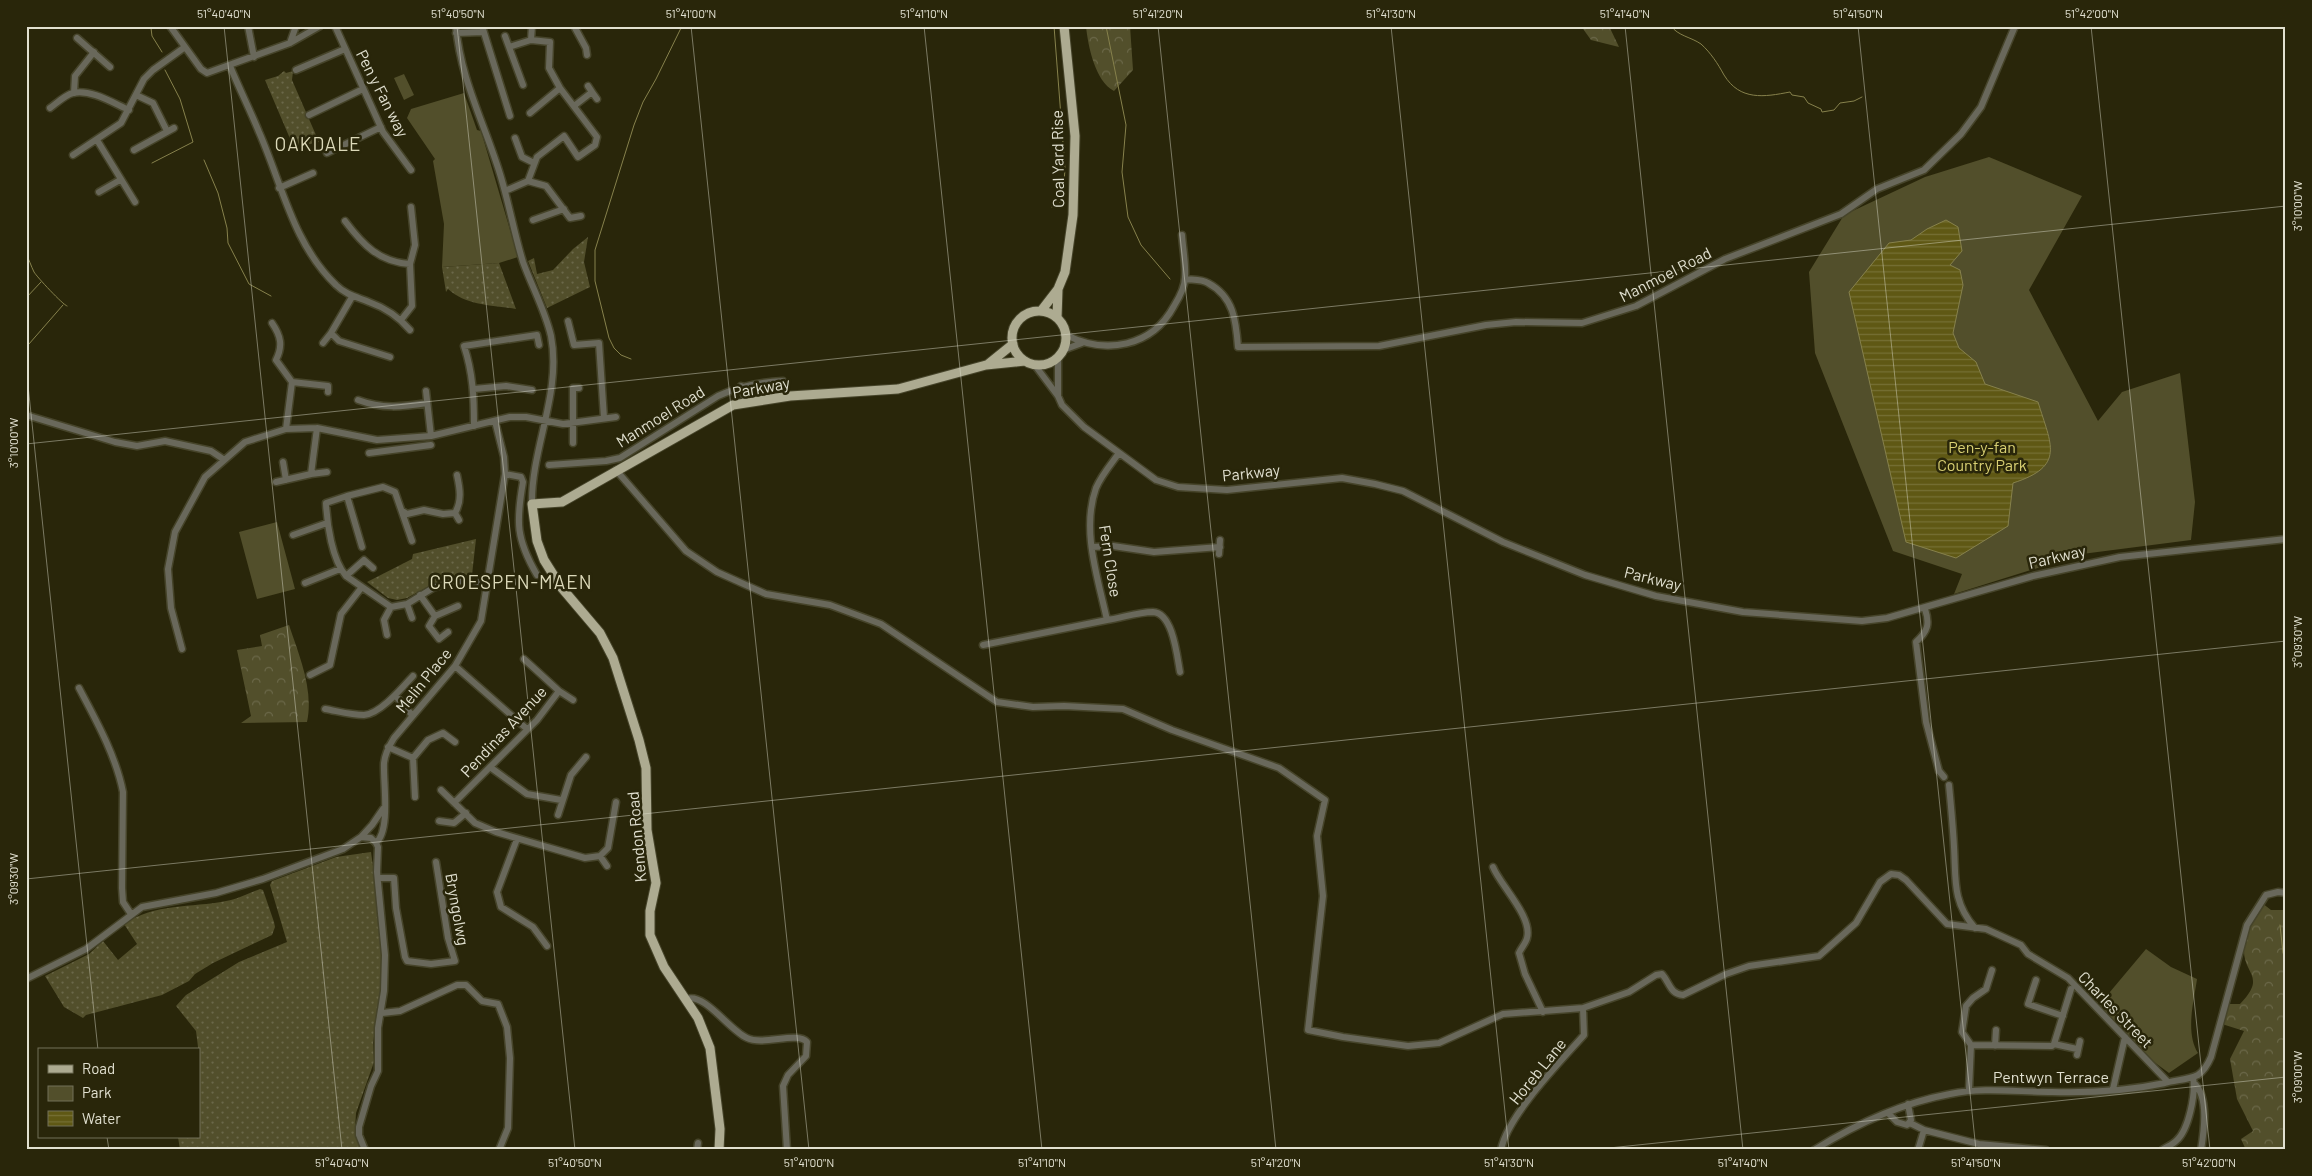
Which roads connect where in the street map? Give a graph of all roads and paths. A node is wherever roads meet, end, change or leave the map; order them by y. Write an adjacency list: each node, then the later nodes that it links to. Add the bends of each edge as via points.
1 (170, 26): 16 (street)
2 (248, 26): 21 (street)
3 (296, 26): 15 (street)
4 (320, 26): 15 (street)
5 (335, 26): 18 (street, Pen y Fan way)
6 (532, 26): 14 (street)
7 (574, 26): 20 (street)
8 (1064, 26): 62 (main road, Coal Yard Rise, via 1074,136 1073,215 1065,272)
9 (2015, 26): 61 (street, Manmoel Road, via 1982,107 1961,134 1924,170 1877,189 1841,214 1725,259 1657,296 1602,318 1582,323 1486,325 1379,346 1238,347 1235,316 1227,299 1207,282)
10 (482, 29): 11 (street); 36 (street)
11 (456, 30): 51 (street, via 461,60)
12 (505, 36): 17 (street)
13 (77, 38): 19 (street)
14 (531, 40): 17 (street); 26 (street, via 550,42 549,68)
15 (290, 43): 21 (street)
16 (185, 47): 22 (street, via 201,69 210,72); 29 (street, via 153,70)
17 (509, 47): 25 (street)
18 (345, 49): 24 (street); 27 (street, Pen y Fan way)
19 (94, 52): 23 (street); 28 (street, via 74,76)
20 (587, 55)
21 (254, 57): 22 (street)
22 (230, 66): 50 (street)
23 (110, 67)
24 (296, 70)
25 (523, 85)
26 (560, 88): 31 (street); 34 (street)
27 (363, 89): 35 (street); 37 (street, Pen y Fan way)
28 (74, 93): 32 (street); 33 (street, via 97,96)
29 (136, 95): 33 (street); 39 (street, via 153,102)
30 (597, 99): 31 (street, via 590,89)
31 (574, 106): 45 (street, via 596,137 595,145 578,157 564,136)
32 (50, 108)
33 (129, 110): 41 (street, via 121,123)
34 (530, 113)
35 (309, 114)
36 (510, 116)
37 (381, 127): 43 (street); 46 (street, Pen y Fan way)
38 (174, 128): 39 (street)
39 (167, 131): 42 (street)
40 (515, 138): 45 (street, via 522,157)
41 (97, 140): 44 (street); 48 (street)
42 (134, 150)
43 (327, 153)
44 (72, 155)
45 (534, 163): 49 (street)
46 (410, 170)
47 (313, 173): 50 (street)
48 (120, 180): 52 (street); 53 (street)
49 (528, 181): 51 (street); 55 (street, via 546,186)
50 (279, 188): 63 (street, via 301,236 318,262 336,285)
51 (505, 191): 96 (street, via 523,262 544,310 551,338 552,368)
52 (99, 192)
53 (135, 202)
54 (411, 206): 60 (street, via 414,245)
55 (564, 209): 56 (street, via 570,218); 57 (street)
56 (581, 216)
57 (533, 220)
58 (345, 221): 60 (street, via 375,254 398,264)
59 (1182, 235): 61 (street)
60 (410, 264): 66 (street, via 412,306)
61 (1185, 279): 73 (street, via 1167,320 1147,335 1133,343 1105,346)
62 (1058, 289): 64 (main road, Coal Yard Rise); 65 (main road, Coal Yard Rise)
63 (352, 297): 66 (street, via 381,307); 70 (street)
64 (1041, 311): 65 (main road); 74 (main road, via 1027,314 1017,322)
65 (1058, 318): 71 (main road)
66 (401, 320): 69 (street)
67 (568, 321): 94 (street, via 574,345 599,343)
68 (272, 323): 81 (street, via 279,333 282,349 276,360)
69 (410, 330)
70 (331, 333): 72 (street); 77 (street, via 339,341 379,358)
71 (1066, 335): 73 (street); 76 (main road)
72 (323, 343)
73 (1082, 343): 76 (street)
74 (1013, 344): 78 (main road, via 1020,356); 79 (main road)
75 (539, 345): 85 (street, via 538,333 460,347 470,367)
76 (1060, 353): 78 (main road, via 1042,364); 88 (street)
77 (390, 358)
78 (1029, 362): 79 (main road, Parkway); 88 (street, Parkway)
79 (986, 366): 91 (main road, Parkway, via 898,390 790,396)
80 (783, 381): 82 (street, Manmoel Road)
81 (292, 382): 84 (street); 100 (street)
82 (741, 386): 91 (street); 112 (street, Manmoel Road, via 718,396 620,458)
83 (579, 388): 97 (street, via 573,388)
84 (328, 389)
85 (474, 389): 86 (street, via 506,386); 98 (street)
86 (532, 390)
87 (426, 392): 90 (street)
88 (1058, 396): 109 (street, Parkway, via 1062,406 1084,427)
89 (358, 400): 90 (street, via 376,407 400,408)
90 (427, 403): 101 (street)
91 (747, 403): 113 (main road, Parkway, via 733,405)
92 (26, 416): 110 (street, via 115,442 137,446 165,441 211,451)
93 (616, 417): 94 (street)
94 (604, 418): 97 (street)
95 (495, 421): 96 (street, via 510,417); 98 (street); 116 (street, Melin Place)
96 (545, 421): 97 (street); 121 (street, via 536,459)
97 (572, 422): 104 (street)
98 (474, 426): 101 (street)
99 (317, 428): 100 (street); 103 (street); 115 (street)
100 (286, 429): 110 (street, via 245,442)
101 (431, 436): 102 (street)
102 (419, 438): 103 (street); 106 (street)
103 (377, 440): 107 (street)
104 (573, 443)
105 (431, 445): 106 (street)
106 (421, 446): 107 (street)
107 (379, 452): 108 (street)
108 (369, 453)
109 (1119, 453): 129 (street, Fern Close, via 1094,495 1090,520); 143 (street, Parkway, via 1156,480 1178,487 1227,490 1342,478 1403,490 1503,542 1585,575 1656,596 1743,612 1845,620 1887,618)
110 (223, 459): 150 (street, via 205,477 175,532 168,569 171,608)
111 (283, 462): 118 (street)
112 (549, 465)
113 (616, 470): 121 (main road, Parkway, via 562,502); 197 (street, via 686,551 717,572 766,594 830,605 881,624 997,702 1033,707 1122,709 1279,768 1324,800 1317,836 1323,896 1308,1030 1408,1046 1440,1043 1504,1014)
114 (327, 472): 115 (street)
115 (311, 474): 118 (street)
116 (505, 474): 134 (street, via 521,477 523,482 518,516 520,540); 137 (street, Melin Place)
117 (457, 475): 123 (street, via 460,506)
118 (286, 480): 119 (street)
119 (276, 482)
120 (347, 496): 122 (street, via 390,488); 125 (street, via 326,503); 130 (street)
121 (532, 504): 195 (main road, Kendon Road, via 537,541 544,560 561,587 600,633 613,658 639,740 646,768 647,830 656,882 650,911 650,935 664,967)
122 (404, 512): 123 (street); 128 (street)
123 (455, 513): 124 (street)
124 (459, 520)
125 (327, 523): 126 (street); 133 (street)
126 (293, 535)
127 (2286, 539): 143 (street, Parkway, via 2120,558 2033,576)
128 (412, 541)
129 (1092, 546): 131 (street, via 1154,552); 146 (street, Fern Close)
130 (362, 547)
131 (1220, 547)
132 (373, 568): 135 (street, via 364,560)
133 (340, 569): 135 (street); 136 (street)
134 (538, 575)
135 (346, 576): 138 (street)
136 (305, 584)
137 (488, 584): 139 (street, via 453,581); 152 (street, Melin Place, via 481,621)
138 (362, 588): 142 (street); 154 (street, via 341,614 330,665)
139 (420, 595): 140 (street); 144 (street)
140 (407, 604): 142 (street); 145 (street)
141 (458, 606): 144 (street)
142 (391, 607): 148 (street, via 384,620)
143 (1924, 609): 168 (street, via 1928,624 1926,632 1916,642 1926,722 1939,771)
144 (435, 616): 147 (street, via 429,626 439,639)
145 (412, 618)
146 (1107, 620): 149 (street, Fern Close); 153 (street, Fern Close, via 1152,612 1162,615 1170,627)
147 (448, 632)
148 (387, 635)
149 (983, 645)
150 (182, 649)
151 (524, 659): 157 (street, Pendinas Avenue)
152 (455, 666): 161 (street, Melin Place); 162 (street)
153 (1180, 672)
154 (310, 676)
155 (413, 676): 158 (street)
156 (79, 688): 188 (street, via 121,780 122,895)
157 (559, 692): 159 (street); 162 (street, Pendinas Avenue)
158 (395, 695): 160 (street, via 366,715); 161 (street)
159 (573, 700)
160 (325, 709)
161 (412, 715): 164 (street, Melin Place)
162 (527, 729): 167 (street, Pendinas Avenue)
163 (455, 742): 166 (street, via 443,733 428,740)
164 (388, 748): 166 (street); 175 (street, Melin Place, via 384,763)
165 (586, 757): 172 (street, via 570,775)
166 (413, 758): 171 (street)
167 (490, 767): 172 (street, via 527,794); 174 (street, Pendinas Avenue)
168 (1944, 777)
169 (1949, 785): 189 (street, via 1954,882 1963,912)
170 (442, 790): 174 (street)
171 (415, 797)
172 (561, 800): 177 (street)
173 (616, 802): 182 (street, via 608,848)
174 (454, 803): 176 (street)
175 (384, 808): 179 (street); 181 (street, Melin Place, via 381,837)
176 (466, 814): 178 (street, via 454,823); 180 (street, via 475,823)
177 (558, 815)
178 (439, 821)
179 (361, 837): 181 (street, via 371,838); 188 (street, via 343,849 263,879 216,894 142,908)
180 (517, 839): 182 (street, via 585,858); 190 (street, via 497,892 501,908 533,927)
181 (376, 843): 186 (street)
182 (600, 856): 184 (street)
183 (436, 862): 186 (street, Bryngolwg, via 448,938 455,961 431,964 407,961 396,908 394,878)
184 (607, 866)
185 (1493, 867): 197 (street, via 1512,895 1527,930 1527,938 1519,953)
186 (378, 878): 198 (street, via 385,955)
187 (2286, 893): 206 (street, via 2266,895 2247,925 2211,1057)
188 (131, 914): 192 (street, via 86,949)
189 (1975, 928): 196 (street, Charles Street, via 1947,924 1906,880 1891,874 1880,882 1856,923 1819,956 1749,966 1683,995 1676,994 1662,974 1656,975 1629,992); 201 (street, Charles Street, via 1986,929 2021,945 2028,954 2068,978)
190 (547, 946)
191 (1992, 970): 204 (street, via 1986,989 1966,1006 1962,1032)
192 (26, 979)
193 (2036, 980): 199 (street, via 2028,1004)
194 (2071, 989): 199 (street)
195 (686, 999): 217 (main road, Kendon Road, via 710,1048 720,1129); 218 (street, via 700,1000 732,1029 753,1041 798,1037 807,1042 806,1056 788,1074 783,1086)
196 (1583, 1008): 197 (street); 219 (street, Horeb Lane, via 1584,1034 1529,1098)
197 (1543, 1012)
198 (382, 1013): 215 (street, via 377,1044 378,1070 359,1127); 216 (street, via 400,1011 457,985 466,985 482,1001 498,1004 507,1026 510,1058 508,1128)
199 (2063, 1016): 203 (street)
200 (1996, 1030): 205 (street)
201 (2125, 1037): 207 (street, Charles Street); 208 (street)
202 (2080, 1041): 203 (street, via 2077,1052)
203 (2054, 1044): 205 (street)
204 (1970, 1046): 205 (street); 209 (street)
205 (1995, 1046)
206 (2194, 1080): 207 (street, Pentwyn Terrace); 223 (street, via 2186,1125 2177,1140); 224 (street, via 2200,1088 2204,1113)
207 (2168, 1082): 208 (street, Pentwyn Terrace)
208 (2113, 1089): 209 (street, Pentwyn Terrace, via 2051,1092)
209 (1969, 1090): 210 (street, Pentwyn Terrace)
210 (1908, 1104): 211 (street, Pentwyn Terrace); 212 (street)
211 (1888, 1113): 212 (street, via 1897,1122); 220 (street, Pentwyn Terrace, via 1860,1123)
212 (1910, 1123): 213 (street)
213 (1924, 1130): 214 (street); 221 (street)
214 (1978, 1147): 222 (street)
215 (365, 1150)
216 (499, 1150)
217 (719, 1150)
218 (787, 1150)
219 (1501, 1150)
220 (1814, 1150)
221 (1918, 1150)
222 (2046, 1150)
223 (2162, 1150)
224 (2201, 1150)

